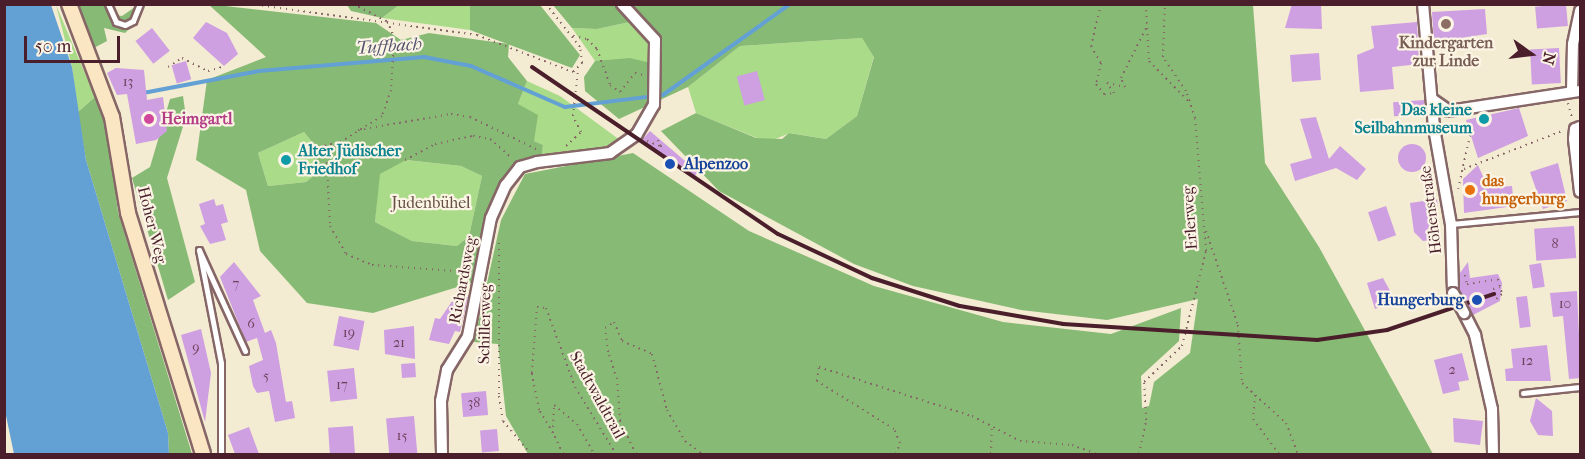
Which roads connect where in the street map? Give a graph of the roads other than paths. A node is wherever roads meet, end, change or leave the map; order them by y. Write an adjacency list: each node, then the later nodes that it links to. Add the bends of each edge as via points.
1 (69, 4): 16 (street, Hoher Weg, via 112,117 128,213)
2 (108, 4): 3 (lane, via 120,25 133,21)
3 (140, 4)
4 (622, 4): 18 (street, Richardsweg, via 655,40 655,94 637,134 610,153 520,167 491,218 468,336 447,370 441,401)
5 (1423, 4): 8 (street, Höhenstraße)
6 (1581, 11): 7 (street, via 1573,44)
7 (1573, 91): 8 (street, via 1449,111)
8 (1432, 99): 12 (street, Höhenstraße)
9 (1578, 128): 10 (street)
10 (1581, 192)
11 (1581, 212): 12 (lane)
12 (1451, 224): 19 (street, Höhenstraße, bridge, via 1452,287 1475,335 1492,409)
13 (245, 351): 17 (lane, via 199,250 221,363)
14 (1581, 387): 15 (lane)
15 (1523, 393)
16 (203, 454)
17 (221, 454)
18 (442, 454)
19 (1493, 454)

